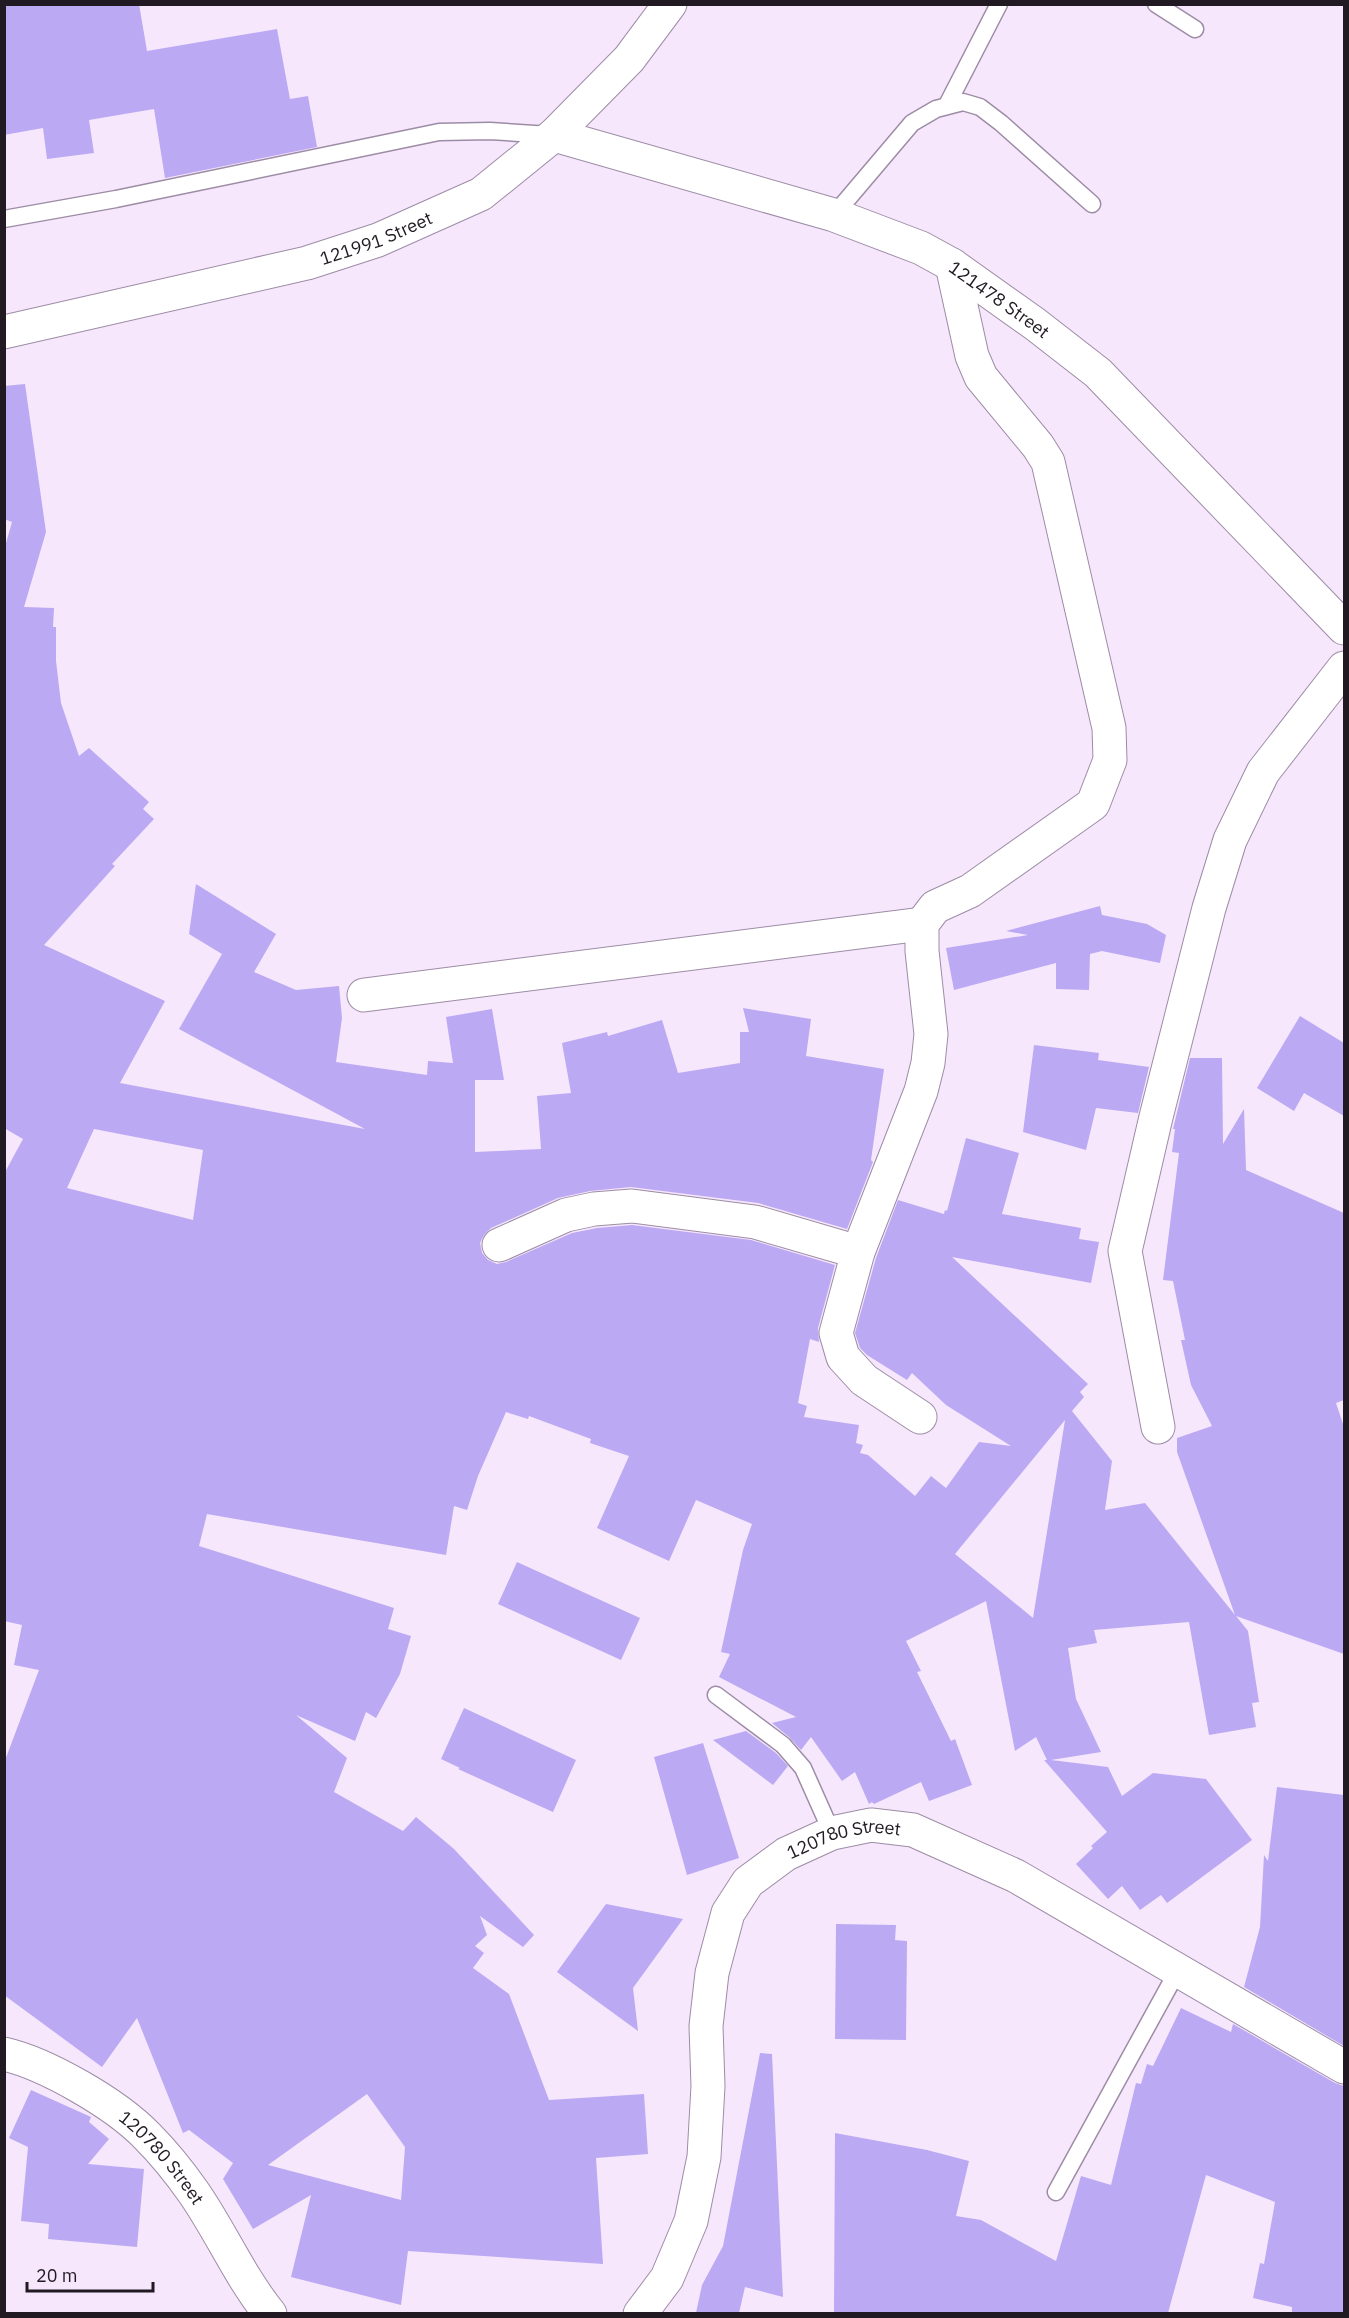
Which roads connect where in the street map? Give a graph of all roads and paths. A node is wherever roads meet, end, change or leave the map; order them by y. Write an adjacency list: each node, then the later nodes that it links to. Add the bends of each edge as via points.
1 (670, 4): 6 (street, 121991 Street, via 629,59)
2 (999, 4): 5 (lane)
3 (1156, 4): 4 (lane)
4 (1195, 29)
5 (947, 105): 7 (lane, via 963,102 980,107); 8 (lane, via 912,123)
6 (554, 135): 8 (street, 121478 Street); 9 (lane, via 490,130 439,132 116,200); 11 (street, 121991 Street, via 481,194 378,240 307,263)
7 (1092, 204)
8 (834, 215): 10 (street, 121478 Street, via 921,248)
9 (4, 219)
10 (952, 265): 12 (street, 121478 Street, via 1098,373); 14 (street, via 972,356 981,377 1048,462 1110,728 1110,760 1093,804 970,891 935,908)
11 (4, 332)
12 (1344, 628)
13 (1344, 669): 19 (street, via 1263,772 1230,840 1156,1117 1125,1251)
14 (922, 924): 15 (street); 17 (street, via 931,1034 928,1063 921,1091)
15 (364, 995)
16 (499, 1245): 17 (street, via 566,1215 632,1206 755,1222)
17 (858, 1252): 18 (street, via 836,1333 843,1357 864,1380)
18 (920, 1417)
19 (1158, 1427)
20 (716, 1695): 21 (lane, via 783,1745 803,1768)
21 (832, 1833): 22 (street, 120780 Street, via 871,1825 913,1830 1016,1876); 27 (street, 120780 Street, via 786,1854 748,1882 728,1913 712,1972 706,2026 704,2157 691,2221 667,2278)
22 (1178, 1970): 24 (street, 120780 Street); 25 (lane)
23 (4, 2054): 26 (street, 120780 Street, via 51,2070 146,2134 194,2194)
24 (1344, 2067)
25 (1056, 2192)
26 (270, 2313)
27 (640, 2313)

